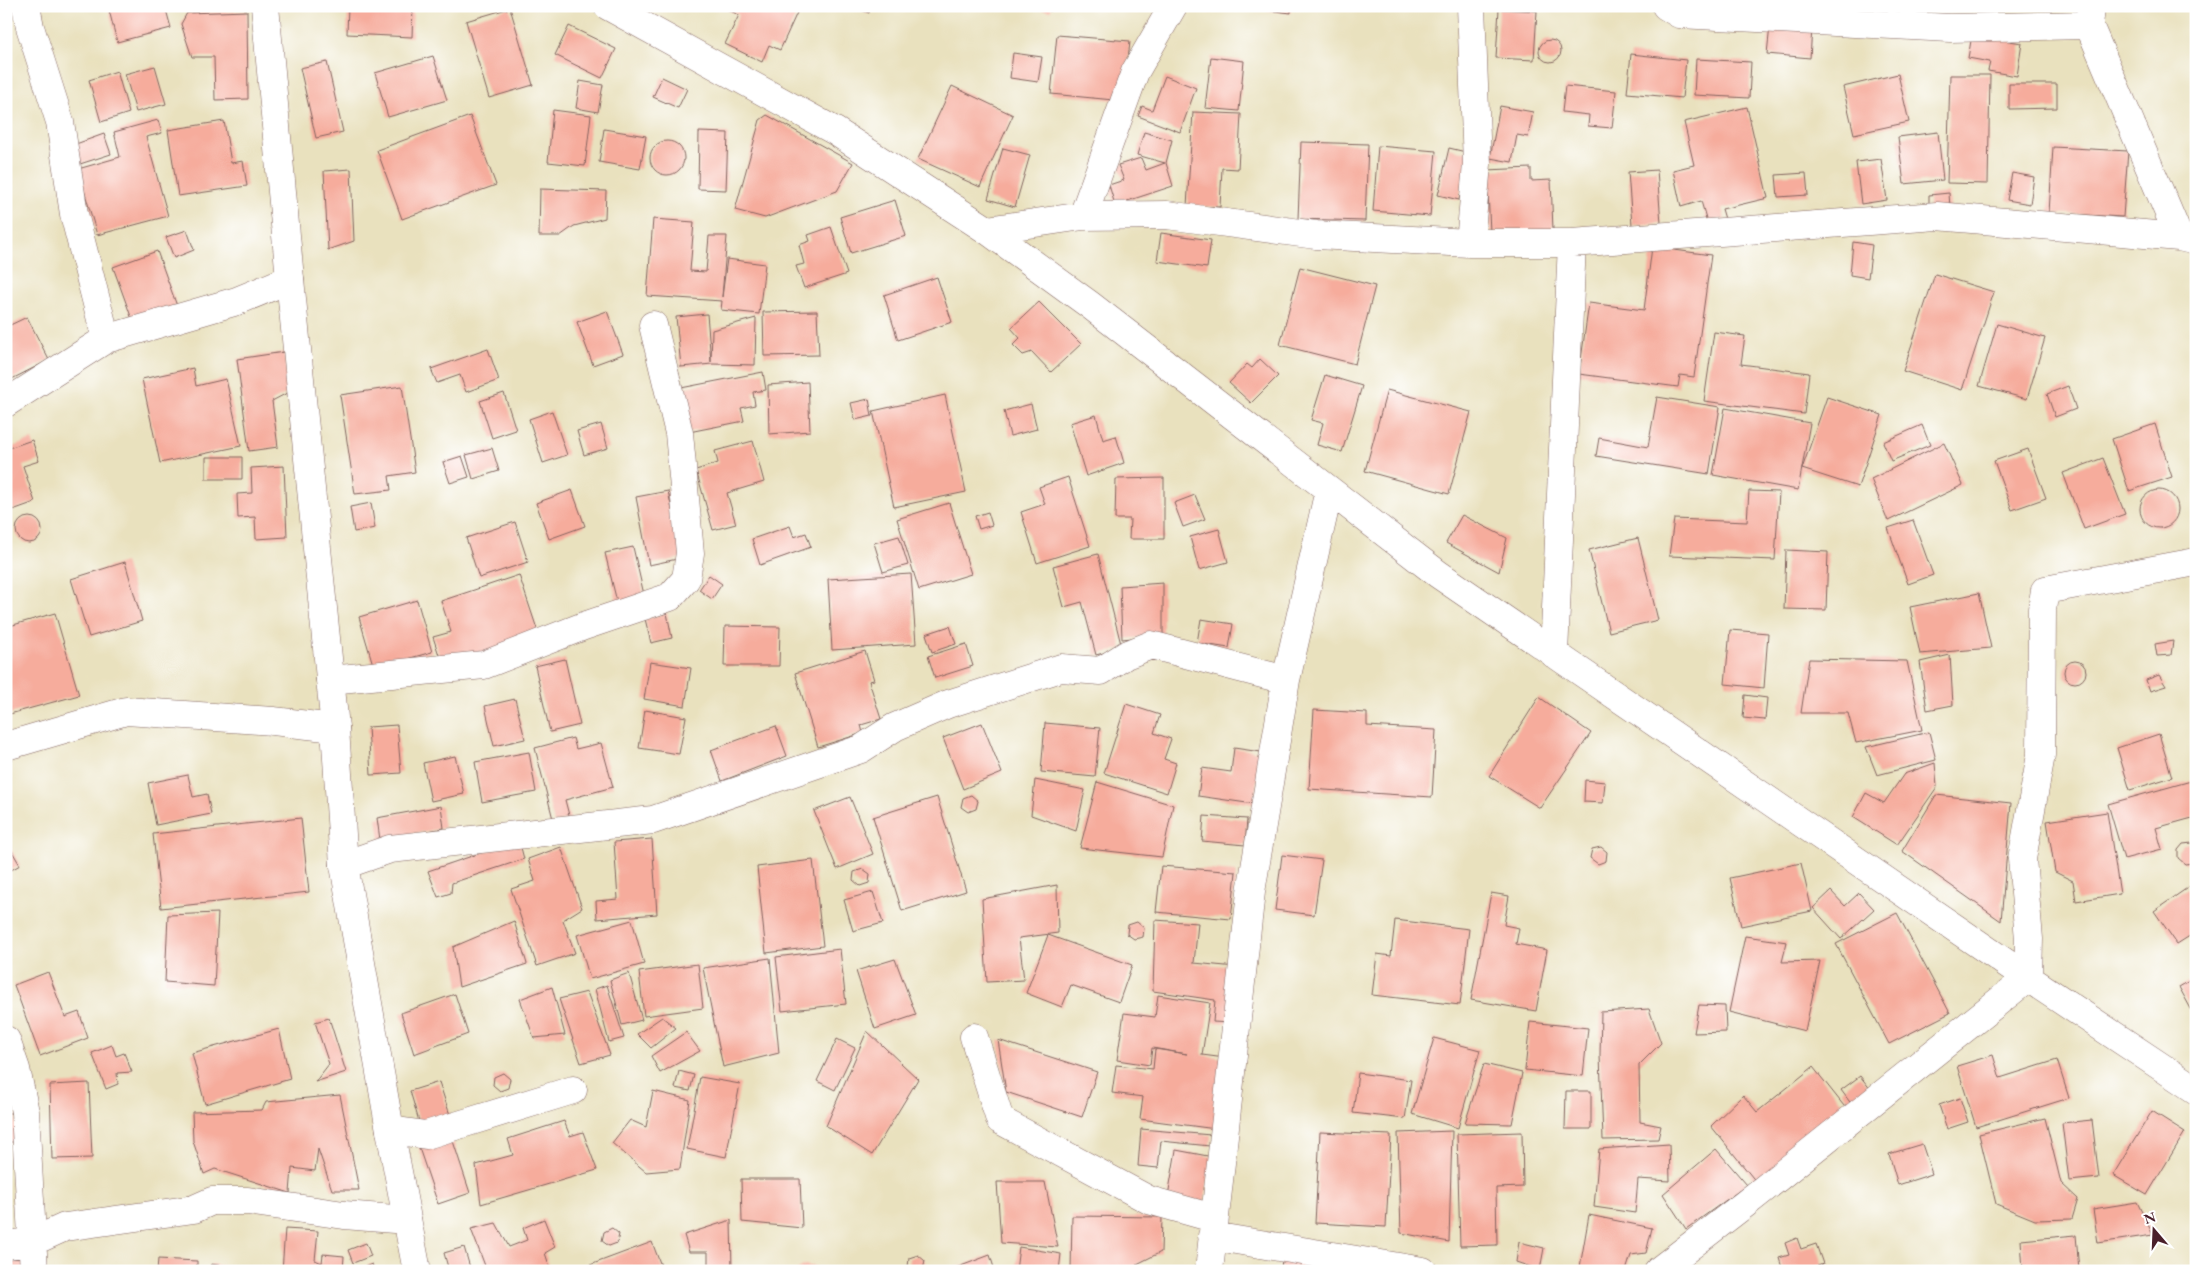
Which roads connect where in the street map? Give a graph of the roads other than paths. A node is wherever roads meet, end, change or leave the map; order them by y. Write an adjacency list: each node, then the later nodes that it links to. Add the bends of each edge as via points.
1 (26, 6): 16 (street, via 60,122 74,214)
2 (265, 6): 14 (street)
3 (608, 6): 10 (street, via 835,131)
4 (1173, 6): 9 (street, via 1135,72)
5 (1471, 6): 12 (street, via 1478,164)
6 (1666, 6): 7 (street, via 1680,14)
7 (1770, 12): 8 (street, via 1950,28)
8 (2090, 16): 11 (street)
9 (1083, 216): 10 (street); 12 (street, via 1167,215 1316,235)
10 (987, 230): 18 (street, via 1090,305)
11 (2187, 239): 13 (street, via 1936,216)
12 (1470, 243): 13 (street)
13 (1572, 243): 20 (street)
14 (290, 279): 16 (street, via 237,301); 21 (street)
15 (653, 325): 21 (street, via 679,433 690,553 686,579 670,597 484,665)
16 (106, 338): 17 (street)
17 (6, 403)
18 (1329, 490): 20 (street, via 1438,574); 22 (street)
19 (2196, 562): 26 (street, via 2045,590 2042,608 2041,755 2022,859 2029,939)
20 (1554, 654): 26 (street)
21 (330, 680): 23 (street)
22 (1286, 680): 25 (street, via 1151,644 1101,671 1061,668 948,704 895,728 861,749 653,820 390,849); 33 (street, via 1251,892)
23 (335, 728): 24 (street, via 273,720 126,711); 25 (street)
24 (6, 746)
25 (344, 865): 31 (street)
26 (2028, 978): 30 (street); 39 (street)
27 (974, 1036): 33 (street, via 1000,1120 1149,1200)
28 (6, 1040): 34 (street, via 25,1112)
29 (573, 1090): 31 (street, via 426,1135)
30 (2196, 1090)
31 (390, 1130): 32 (street)
32 (407, 1220): 34 (street, via 344,1215 248,1201 212,1201 194,1209 66,1227); 36 (street)
33 (1213, 1227): 37 (street); 38 (street)
34 (19, 1243): 35 (street)
35 (34, 1271)
36 (417, 1271)
37 (1209, 1271)
38 (1423, 1271)
39 (1658, 1271)

